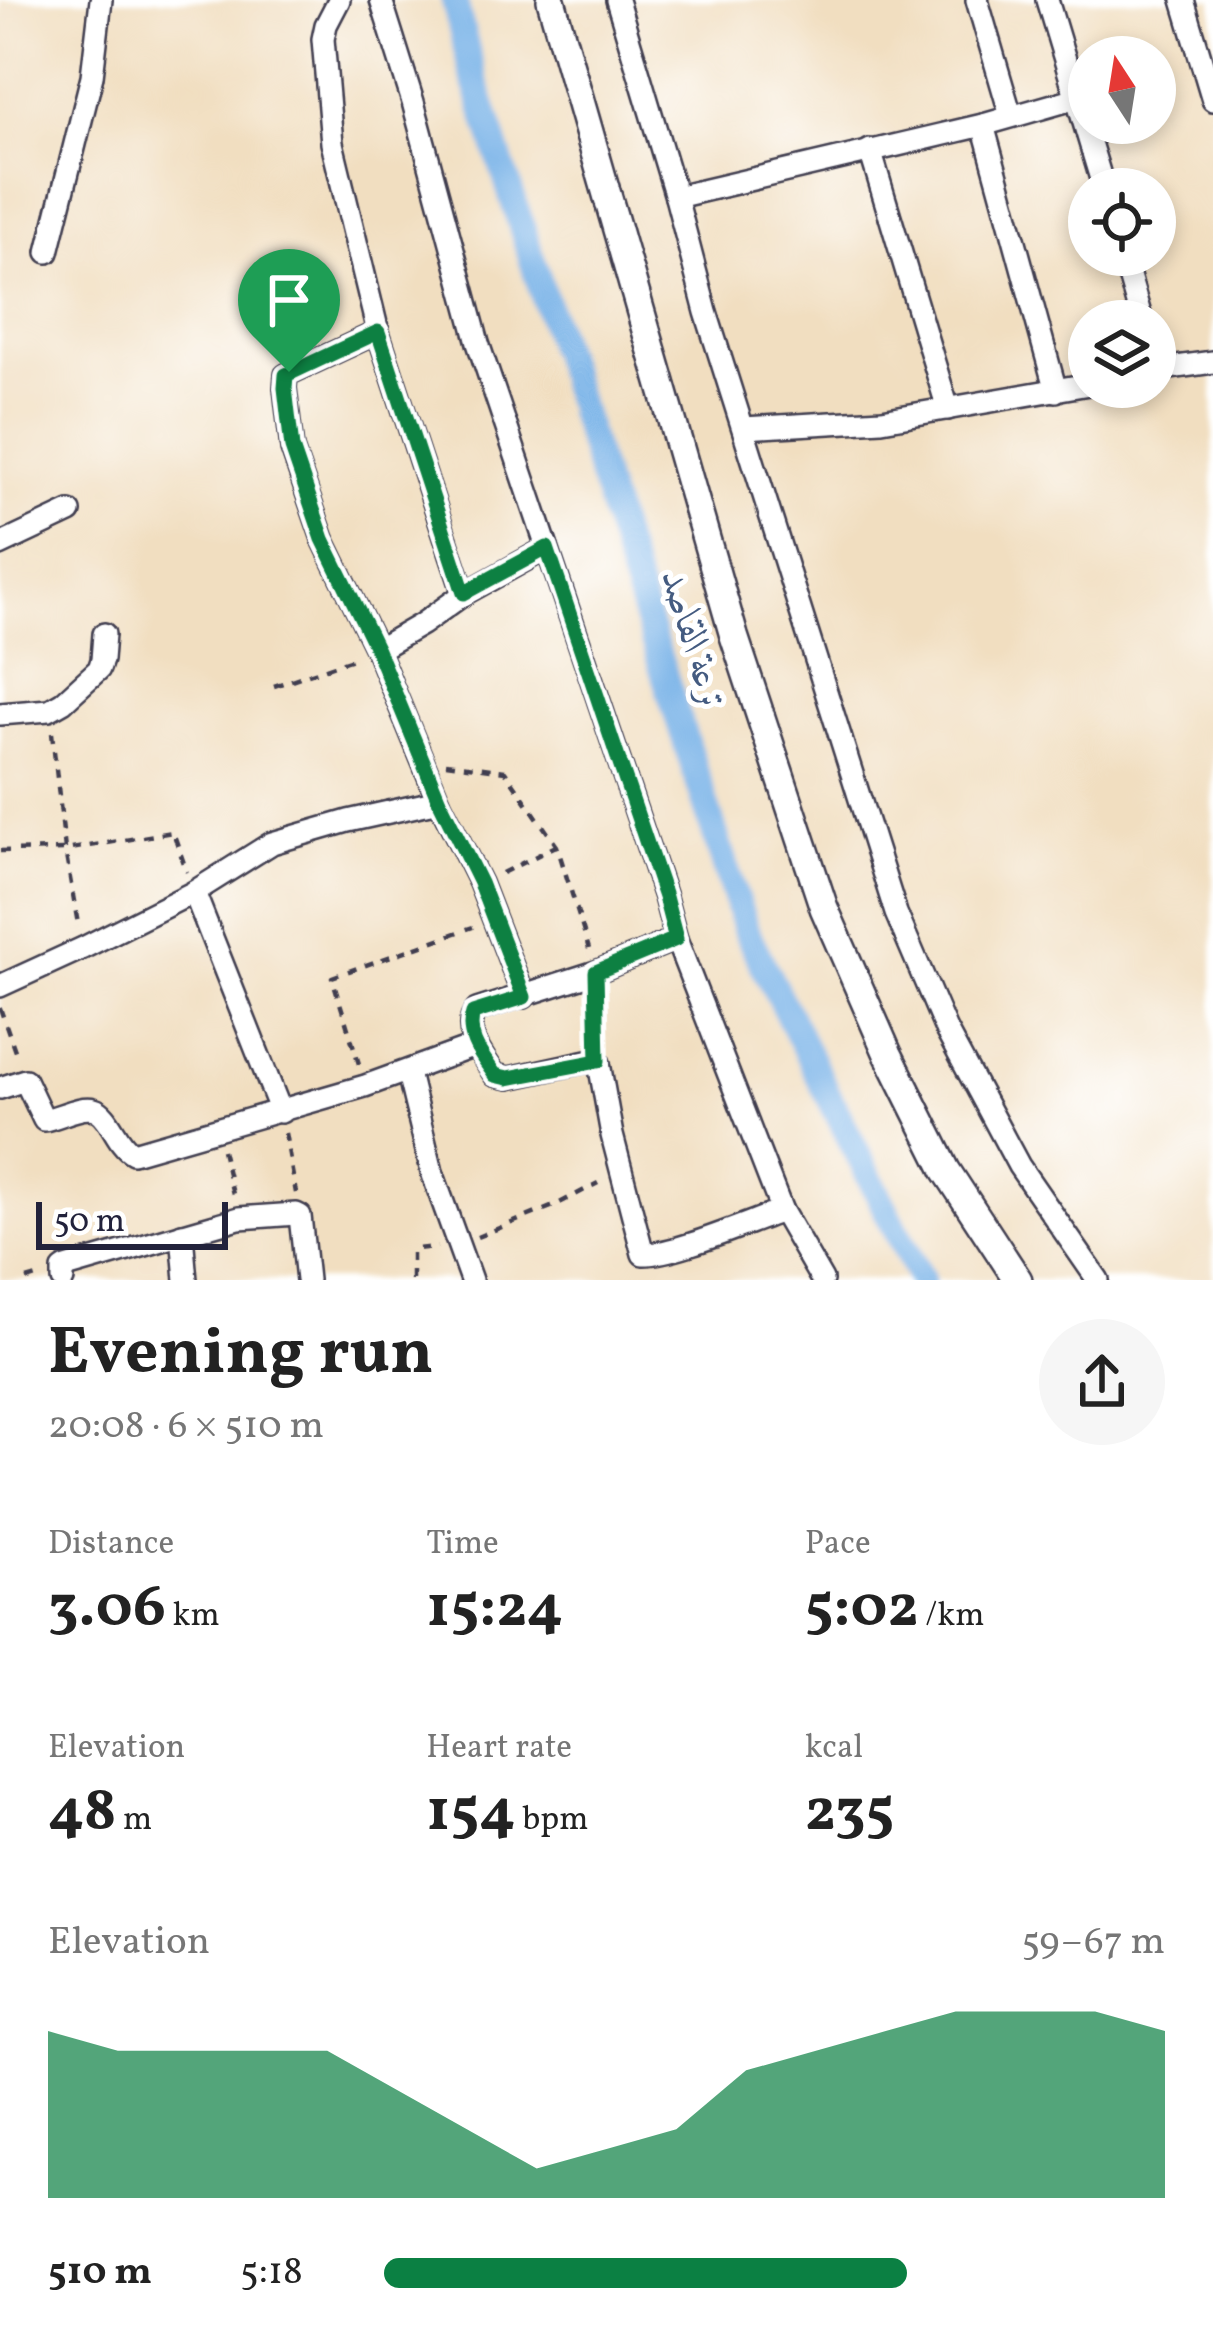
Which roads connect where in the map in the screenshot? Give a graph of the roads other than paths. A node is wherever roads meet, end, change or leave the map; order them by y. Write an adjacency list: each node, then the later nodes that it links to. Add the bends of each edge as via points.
1 (101, 0): 16 (street, via 92,76)
2 (339, 0): 17 (street, via 322,39 332,143)
3 (381, 0): 26 (street, via 478,343)
4 (551, 0): 47 (street, via 734,636 824,908 946,1170)
5 (617, 0): 15 (street)
6 (977, 0): 12 (street)
7 (1047, 0): 9 (street)
8 (1183, 0): 11 (street)
9 (1068, 69)
10 (1068, 100): 12 (street)
11 (1213, 100)
12 (1011, 116): 13 (street)
13 (983, 125): 14 (street); 21 (street)
14 (870, 150): 15 (street); 22 (street)
15 (676, 197): 23 (street)
16 (48, 252)
17 (378, 332): 27 (street); 29 (street, via 284,380 292,448 323,539)
18 (1213, 362): 19 (street)
19 (1176, 366)
20 (1068, 389): 21 (street)
21 (1056, 392): 22 (street)
22 (948, 409): 23 (street)
23 (744, 428): 48 (street, via 904,932 1019,1166)
24 (70, 512): 25 (street)
25 (0, 544)
26 (547, 548): 27 (street); 33 (street)
27 (464, 593): 29 (street)
28 (104, 634): 30 (street, via 99,669 63,702)
29 (377, 650): 31 (street)
30 (0, 714)
31 (439, 800): 32 (street, via 272,843); 35 (street)
32 (194, 892): 34 (street); 39 (street)
33 (676, 939): 35 (street); 40 (street)
34 (0, 986)
35 (524, 997): 36 (street, via 473,1013)
36 (475, 1046): 37 (street); 40 (street, via 495,1075 508,1078 598,1061 643,1254)
37 (408, 1073): 39 (street); 45 (street)
38 (0, 1088): 39 (street, via 27,1081 44,1120 96,1109 134,1153)
39 (281, 1112)
40 (782, 1211): 46 (street)
41 (182, 1234): 42 (street, via 66,1268); 43 (street); 44 (street, via 238,1217 296,1214)
42 (63, 1280)
43 (186, 1280)
44 (307, 1280)
45 (471, 1280)
46 (822, 1280)
47 (1018, 1280)
48 (1098, 1280)

